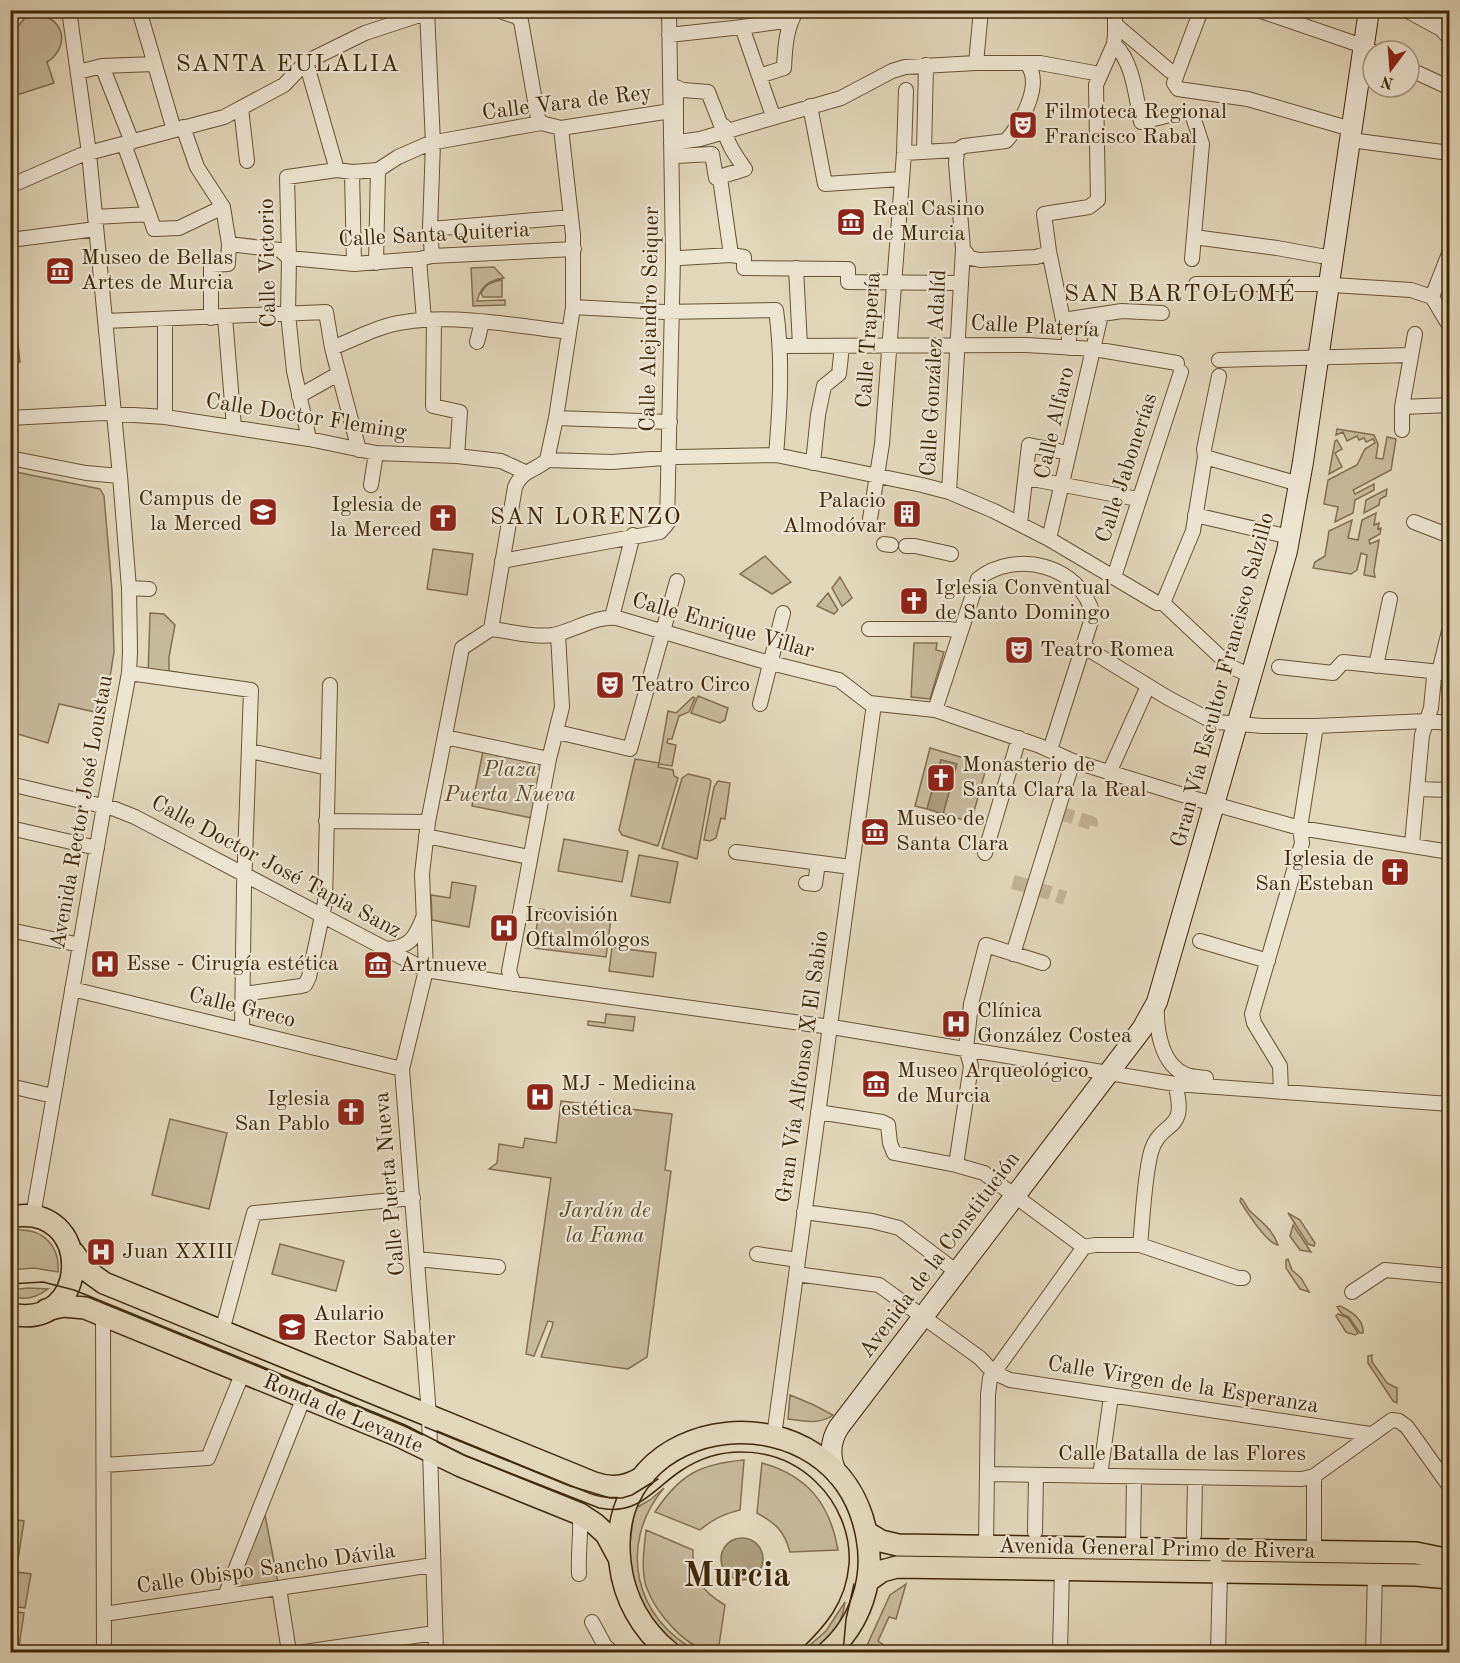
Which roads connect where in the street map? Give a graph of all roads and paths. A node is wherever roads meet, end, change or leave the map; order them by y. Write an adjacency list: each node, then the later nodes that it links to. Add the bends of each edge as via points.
1 (19, 10): 13 (street)
2 (69, 10): 30 (street, Avenida Rector José Loustau)
3 (139, 10): 26 (street)
4 (497, 10): 44 (street, via 521,21)
5 (669, 10): 19 (street, Calle Alejandro Seiquer)
6 (981, 10): 25 (street)
7 (1115, 10): 17 (street)
8 (1201, 10): 31 (street)
9 (1258, 10): 23 (street)
10 (1369, 10): 20 (main road, Gran Vía Escultor Francisco Salzillo)
11 (1406, 10): 16 (street)
12 (1441, 10): 16 (street)
13 (11, 11)
14 (430, 12): 24 (street, via 365,33); 51 (street)
15 (794, 15): 18 (street); 34 (street, via 785,46 784,68)
16 (1434, 25): 21 (street)
17 (1116, 26): 22 (street); 31 (street)
18 (742, 27): 19 (street); 34 (street)
19 (669, 35): 40 (street, Calle Alejandro Seiquer)
20 (1368, 39)
21 (1449, 39)
22 (1113, 44): 32 (street); 42 (street, via 1121,51 1132,78 1141,122)
23 (1361, 47)
24 (306, 62): 39 (street, via 284,85); 58 (street)
25 (976, 63): 27 (street); 28 (street)
26 (154, 64): 29 (street); 45 (street)
27 (1027, 64): 32 (street); 52 (street, via 1031,70 1028,107 1008,138 1002,143)
28 (926, 65): 38 (street, via 905,67 847,96); 53 (street)
29 (102, 66): 30 (street); 50 (street)
30 (78, 72): 54 (street, Avenida Rector José Loustau)
31 (1174, 72): 48 (street, via 1174,83 1181,90 1248,99)
32 (1100, 74): 75 (street, via 1096,85 1098,201 1089,207 1044,214)
33 (1421, 75): 36 (street)
34 (759, 76): 41 (street)
35 (1361, 85): 48 (main road, Gran Vía Escultor Francisco Salzillo)
36 (1449, 88)
37 (906, 90): 55 (street, Calle Trapería)
38 (810, 106): 41 (street); 62 (street, via 825,184)
39 (241, 108): 45 (street, via 224,117); 57 (street)
40 (671, 111): 46 (street, Calle Vara de Rey); 49 (street, Calle Alejandro Seiquer)
41 (773, 116): 47 (street)
42 (1166, 116)
43 (1193, 117): 69 (street, via 1202,144)
44 (541, 123): 46 (street, Calle Vara de Rey); 51 (street, Calle Vara de Rey)
45 (179, 128): 50 (street); 64 (street, via 197,168)
46 (561, 128): 66 (street)
47 (725, 131): 49 (street); 49 (street, via 708,92 676,87); 61 (street, via 745,169)
48 (1351, 135): 56 (street); 77 (main road, Gran Vía Escultor Francisco Salzillo)
49 (674, 142): 61 (street, via 676,156 712,154 716,178); 91 (street, Calle Alejandro Seiquer)
50 (128, 143): 54 (street); 65 (street)
51 (433, 143): 59 (street, Calle Vara de Rey, via 418,147); 68 (street)
52 (957, 150): 53 (street); 73 (street, Calle González Adalíd)
53 (924, 152): 55 (street)
54 (89, 153): 63 (street); 67 (street, Avenida Rector José Loustau)
55 (904, 153): 62 (street, Calle Trapería)
56 (1449, 153)
57 (247, 162)
58 (337, 170): 60 (street); 79 (street, Calle Victorio, via 286,177)
59 (378, 170): 60 (street); 82 (street)
60 (352, 172): 83 (street)
61 (720, 178): 76 (street)
62 (901, 179): 85 (street, Calle Trapería)
63 (10, 186)
64 (223, 207): 65 (street, via 179,228 154,229); 71 (street)
65 (149, 214): 67 (street)
66 (571, 217): 68 (street); 72 (street)
67 (95, 223): 70 (street); 100 (street, Avenida Rector José Loustau)
68 (430, 229): 78 (street)
69 (1194, 237): 77 (street); 81 (street)
70 (10, 240)
71 (229, 244): 79 (street, Calle Santa Quiteria, via 280,250); 96 (street, via 228,264 211,265)
72 (574, 249): 78 (street, Calle Santa Quiteria); 90 (street)
73 (963, 249): 75 (street, via 970,258 980,260 1036,257); 86 (street, Calle González Adalíd)
74 (1449, 250): 89 (street)
75 (1049, 251): 99 (street)
76 (731, 255): 80 (street); 84 (street, via 744,257 744,268)
77 (1327, 256): 88 (main road, Gran Vía Escultor Francisco Salzillo)
78 (425, 257): 82 (street, Calle Santa Quiteria); 98 (street)
79 (289, 258): 83 (street, Calle Santa Quiteria); 93 (street, Calle Victorio)
80 (680, 258)
81 (1192, 259)
82 (376, 263): 83 (street, Calle Santa Quiteria)
83 (354, 264)
84 (796, 268): 85 (street, via 849,269 849,282); 109 (street)
85 (895, 282): 86 (street); 107 (street, Calle Trapería)
86 (961, 283): 106 (street, Calle González Adalíd)
87 (1196, 284): 88 (street)
88 (1329, 285): 89 (street, via 1411,290); 115 (main road, Gran Vía Escultor Francisco Salzillo)
89 (1432, 297): 102 (street)
90 (573, 307): 91 (street); 103 (street)
91 (672, 312): 108 (street, via 776,310); 127 (street, Calle Alejandro Seiquer)
92 (1162, 313): 94 (street, via 1122,311)
93 (288, 314): 95 (street); 111 (street, via 326,312); 120 (street, Calle Victorio)
94 (1101, 315): 99 (street); 113 (street, Calle Alfaro)
95 (225, 317): 96 (street); 128 (street)
96 (211, 318): 97 (street)
97 (165, 319): 100 (street); 124 (street)
98 (429, 320): 101 (street); 111 (street, via 403,322); 135 (street, via 433,406 460,412)
99 (1066, 320): 112 (street)
100 (105, 321): 123 (street, Avenida Rector José Loustau)
101 (482, 322): 103 (street); 105 (street)
102 (1449, 327)
103 (569, 332): 126 (street)
104 (1415, 334): 114 (street)
105 (477, 342)
106 (957, 344): 107 (street, Calle Platería); 112 (street, Calle Platería); 148 (street, Calle González Adalíd)
107 (891, 345): 110 (street, Calle Platería); 143 (street, Calle Trapería)
108 (781, 346): 109 (street, Calle Platería); 134 (street)
109 (800, 346): 110 (street, Calle Platería)
110 (842, 346): 140 (street, via 839,375 824,386)
111 (332, 348): 118 (street)
112 (1069, 348): 113 (street, Calle Platería)
113 (1094, 349): 117 (street, Calle Platería); 133 (street, Calle Alfaro)
114 (1411, 355): 115 (street); 122 (street)
115 (1318, 359): 116 (street); 146 (main road, Gran Vía Escultor Francisco Salzillo)
116 (1220, 360)
117 (1179, 367): 149 (street, Calle Jabonerías)
118 (338, 374): 120 (street); 131 (street)
119 (1219, 376): 136 (street)
120 (299, 396): 130 (street, Calle Victorio)
121 (1449, 405): 122 (street)
122 (1402, 407): 129 (street)
123 (114, 413): 124 (street, Calle Doctor Fleming); 125 (street, Calle Doctor Fleming); 142 (street, Avenida Rector José Loustau)
124 (165, 417): 128 (street, Calle Doctor Fleming)
125 (10, 418)
126 (556, 418): 127 (street); 139 (street)
127 (670, 422): 138 (street, Calle Alejandro Seiquer)
128 (234, 427): 130 (street, Calle Doctor Fleming)
129 (1402, 430)
130 (309, 439): 131 (street, Calle Doctor Fleming)
131 (359, 450): 132 (street, Calle Doctor Fleming)
132 (376, 453): 135 (street, Calle Doctor Fleming); 147 (street)
133 (1068, 453): 144 (street, via 1029,445); 145 (street, Calle Alfaro)
134 (776, 455): 138 (street); 140 (street)
135 (457, 456): 141 (street, Calle Doctor Fleming, via 501,461)
136 (1205, 457): 146 (street); 150 (street)
137 (10, 458): 142 (street)
138 (669, 458): 139 (street, via 612,462); 155 (street, Calle Alejandro Seiquer, via 665,527 660,532)
139 (547, 460): 141 (street)
140 (813, 463): 143 (street)
141 (525, 472): 160 (street, via 513,493)
142 (120, 476): 163 (street, Avenida Rector José Loustau)
143 (879, 476): 148 (street); 151 (street, Calle Trapería)
144 (1027, 478): 145 (street); 153 (street)
145 (1062, 484): 149 (street); 157 (street, Calle Alfaro)
146 (1299, 484): 156 (main road, Gran Vía Escultor Francisco Salzillo)
147 (371, 485)
148 (949, 492): 153 (street)
149 (1138, 499): 161 (street, Calle Jabonerías)
150 (1195, 515): 156 (street); 166 (street, via 1193,531)
151 (870, 519)
152 (1414, 522): 154 (street)
153 (1020, 524): 157 (street)
154 (1448, 532)
155 (633, 535): 160 (street); 168 (street)
156 (1290, 537): 181 (main road, Gran Vía Escultor Francisco Salzillo)
157 (1049, 539): 161 (street)
158 (906, 546): 159 (street)
159 (951, 554)
160 (502, 561): 170 (street)
161 (1114, 577): 166 (street)
162 (677, 581): 173 (street)
163 (129, 588): 164 (street); 179 (street, Avenida Rector José Loustau)
164 (149, 589)
165 (1390, 599): 177 (street)
166 (1162, 603): 181 (street, via 1231,667)
167 (783, 613): 176 (street)
168 (612, 617): 173 (street, Calle Enrique Villar); 174 (street, Calle Enrique Villar)
169 (1449, 627): 180 (street)
170 (490, 629): 174 (street, Calle Enrique Villar); 192 (street, Calle Puerta Nueva, via 462,648)
171 (869, 629): 172 (street)
172 (961, 631): 175 (street, via 978,579 1004,565 1023,564 1058,572 1086,594 1093,615); 186 (street)
173 (662, 632): 176 (street, Calle Enrique Villar); 191 (street, via 630,749)
174 (558, 634): 191 (street, via 562,706)
175 (1083, 646): 183 (street); 194 (street)
176 (770, 663): 184 (street); 185 (street, Calle Enrique Villar, via 839,680)
177 (1376, 666): 178 (street, via 1343,662 1334,673); 180 (street)
178 (1279, 667)
179 (129, 673): 195 (street, via 251,690); 204 (street, Avenida Rector José Loustau)
180 (1444, 673): 187 (street, via 1434,677)
181 (1252, 676): 189 (main road, Gran Vía Escultor Francisco Salzillo)
182 (330, 685): 198 (street)
183 (1148, 686): 189 (street, via 1208,719); 199 (street)
184 (760, 704)
185 (874, 704): 186 (street); 217 (street, Gran Vía Alfonso X El Sabio)
186 (935, 710): 193 (street)
187 (1426, 721): 188 (street); 190 (street); 201 (street)
188 (1449, 723)
189 (1238, 724): 190 (street); 203 (main road, Gran Vía Escultor Francisco Salzillo)
190 (1316, 726): 207 (street)
191 (557, 732): 196 (street)
192 (445, 737): 196 (street); 206 (street, Calle Puerta Nueva)
193 (1019, 738): 194 (street); 214 (street)
194 (1050, 750): 197 (street)
195 (250, 751): 198 (street); 218 (street)
196 (549, 759): 215 (street)
197 (1073, 761): 199 (street); 226 (street)
198 (328, 768): 205 (street)
199 (1109, 773): 203 (street)
200 (10, 784): 204 (street, Calle Doctor José Tapia Sanz)
201 (1417, 789): 202 (street); 210 (street)
202 (1449, 790)
203 (1215, 804): 207 (street); 233 (main road, Gran Vía Escultor Francisco Salzillo)
204 (104, 806): 211 (street, Avenida Rector José Loustau); 218 (street, Calle Doctor José Tapia Sanz, via 135,817)
205 (326, 821): 206 (street); 220 (street)
206 (428, 822): 209 (street, Calle Puerta Nueva)
207 (1300, 828): 210 (street); 227 (street, via 1302,843)
208 (19, 830): 211 (street)
209 (426, 836): 215 (street); 221 (street, Calle Puerta Nueva, via 422,874)
210 (1412, 844): 213 (street)
211 (97, 848): 224 (street, Avenida Rector José Loustau)
212 (736, 852): 216 (street)
213 (1449, 852)
214 (985, 853)
215 (530, 857): 230 (street, via 508,971)
216 (818, 863): 217 (street); 219 (street, via 815,884)
217 (851, 867): 234 (street, Gran Vía Alfonso X El Sabio)
218 (245, 874): 220 (street, Calle Doctor José Tapia Sanz); 232 (street)
219 (806, 883)
220 (323, 914): 225 (street, Calle Doctor José Tapia Sanz); 232 (street, via 305,985)
221 (424, 917): 225 (street, via 412,940); 229 (street, Calle Puerta Nueva)
222 (10, 930): 224 (street)
223 (1200, 941): 227 (street)
224 (80, 945): 231 (street, Avenida Rector José Loustau)
225 (387, 949): 229 (street, Calle Doctor José Tapia Sanz)
226 (1013, 954): 228 (street); 236 (street, via 986,945 973,993)
227 (1268, 961): 241 (street, via 1252,1014 1280,1066)
228 (1043, 963)
229 (426, 970): 230 (street, Calle Doctor José Tapia Sanz); 237 (street, Calle Puerta Nueva)
230 (514, 984): 234 (street, Calle Doctor José Tapia Sanz)
231 (72, 989): 235 (street, Calle Greco); 242 (street, Avenida Rector José Loustau)
232 (243, 994): 235 (street)
233 (1157, 1002): 238 (main road, Gran Vía Escultor Francisco Salzillo); 239 (street, via 1162,1045)
234 (829, 1027): 236 (street, Calle Doctor José Tapia Sanz); 244 (street, Gran Vía Alfonso X El Sabio)
235 (242, 1030): 237 (street, Calle Greco)
236 (966, 1048): 238 (street, Calle Doctor José Tapia Sanz); 245 (street, via 971,1066)
237 (402, 1069): 247 (street, Calle Puerta Nueva)
238 (1109, 1072): 239 (street, Calle Doctor José Tapia Sanz); 246 (main road, Avenida de la Constitución)
239 (1183, 1081): 241 (street, Calle Doctor José Tapia Sanz); 251 (street, via 1175,1123 1157,1140 1152,1151)
240 (10, 1086): 242 (street)
241 (1281, 1088): 243 (street, Calle Doctor José Tapia Sanz)
242 (53, 1096): 250 (street, Avenida Rector José Loustau)
243 (1449, 1104)
244 (818, 1112): 245 (street, via 882,1122 888,1125 894,1153); 248 (street, Gran Vía Alfonso X El Sabio)
245 (956, 1165): 246 (street, via 987,1175)
246 (1015, 1196): 252 (street); 258 (main road, Avenida de la Constitución)
247 (413, 1198): 255 (street, Calle Puerta Nueva); 267 (street, via 254,1213)
248 (804, 1212): 256 (street, Gran Vía Alfonso X El Sabio); 258 (street, via 899,1228)
249 (10, 1216): 250 (main road)
250 (33, 1216): 253 (main road, Ronda de Levante, via 56,1227)
251 (1140, 1245): 252 (street); 261 (street)
252 (1084, 1247): 269 (street)
253 (72, 1252): 263 (main road, via 74,1272 68,1288); 267 (main road, Ronda de Levante, via 97,1279)
254 (757, 1254): 256 (street)
255 (417, 1259): 257 (street); 272 (street, Calle Puerta Nueva)
256 (798, 1260): 259 (street, Gran Vía Alfonso X El Sabio)
257 (498, 1266)
258 (957, 1272): 266 (main road, Avenida de la Constitución)
259 (796, 1274): 266 (street, via 879,1285); 274 (street, Gran Vía Alfonso X El Sabio)
260 (1449, 1276): 262 (street, via 1385,1270)
261 (1243, 1278)
262 (1352, 1292)
263 (46, 1310): 264 (main road, Ronda de Levante); 265 (main road, Ronda de Levante, via 76,1307)
264 (10, 1314)
265 (103, 1315): 268 (main road, Ronda de Levante); 276 (street)
266 (923, 1316): 269 (street); 277 (main road, Avenida de la Constitución, via 835,1433 831,1453)
267 (222, 1331): 272 (main road, Ronda de Levante)
268 (243, 1372): 271 (main road, Ronda de Levante); 276 (street, via 208,1458)
269 (993, 1372): 270 (street, Calle Virgen de la Esperanza, via 1010,1380); 278 (street, via 988,1385)
270 (1111, 1396): 273 (street, Calle Virgen de la Esperanza); 281 (street)
271 (304, 1397): 275 (main road, Ronda de Levante); 303 (street)
272 (429, 1415): 275 (street, Calle Puerta Nueva); 280 (main road, Ronda de Levante, via 600,1485 631,1483)
273 (1370, 1434): 282 (street, Calle Batalla de las Flores); 285 (street, Calle Batalla de las Flores, via 1388,1421 1403,1424 1442,1465)
274 (774, 1436): 277 (main road, via 811,1452); 280 (main road, via 742,1431 704,1437 674,1451)
275 (431, 1451): 286 (main road, Ronda de Levante); 295 (street, Calle Puerta Nueva)
276 (104, 1465): 305 (street)
277 (837, 1474): 287 (main road, via 856,1501)
278 (987, 1474): 279 (street, Calle Batalla de las Flores); 290 (street)
279 (1036, 1475): 281 (street, Calle Batalla de las Flores); 288 (street)
280 (644, 1476): 293 (main road, via 623,1513)
281 (1100, 1476): 283 (street, Calle Batalla de las Flores)
282 (1314, 1476): 284 (street, Calle Batalla de las Flores); 292 (street)
283 (1134, 1477): 284 (street, Calle Batalla de las Flores); 291 (street)
284 (1195, 1478): 289 (street)
285 (1449, 1487)
286 (580, 1514): 293 (main road, Ronda de Levante, via 606,1534); 298 (street)
287 (866, 1532): 290 (main road, Avenida General Primo de Rivera, via 892,1544); 301 (main road)
288 (1035, 1532)
289 (1193, 1542): 291 (main road, Avenida General Primo de Rivera); 292 (main road, Avenida General Primo de Rivera); 297 (street)
290 (986, 1546): 291 (main road, Avenida General Primo de Rivera)
291 (1133, 1549)
292 (1314, 1552): 294 (main road, Avenida General Primo de Rivera, via 1416,1553)
293 (619, 1558): 313 (main road, via 631,1605)
294 (1449, 1560)
295 (433, 1565): 302 (street, Calle Obispo Sancho Dávila); 307 (street, Calle Puerta Nueva)
296 (1062, 1570): 297 (main road, Avenida General Primo de Rivera); 301 (main road, Avenida General Primo de Rivera, via 893,1568 878,1572); 316 (street)
297 (1220, 1572): 299 (main road, Avenida General Primo de Rivera); 317 (street)
298 (579, 1574)
299 (1375, 1574): 300 (main road, Avenida General Primo de Rivera); 318 (street)
300 (1449, 1578)
301 (868, 1581): 304 (main road)
302 (279, 1588): 303 (street, Calle Obispo Sancho Dávila); 309 (street)
303 (225, 1596): 305 (street, Calle Obispo Sancho Dávila)
304 (859, 1609): 314 (main road, via 848,1630); 315 (main road)
305 (104, 1614): 308 (street)
306 (592, 1622): 312 (street)
307 (435, 1633): 310 (street); 311 (street, Calle Puerta Nueva)
308 (104, 1653)
309 (289, 1653)
310 (304, 1653)
311 (436, 1653)
312 (612, 1653)
313 (669, 1653)
314 (828, 1653)
315 (852, 1653)
316 (1060, 1653)
317 (1218, 1653)
318 (1373, 1653)

